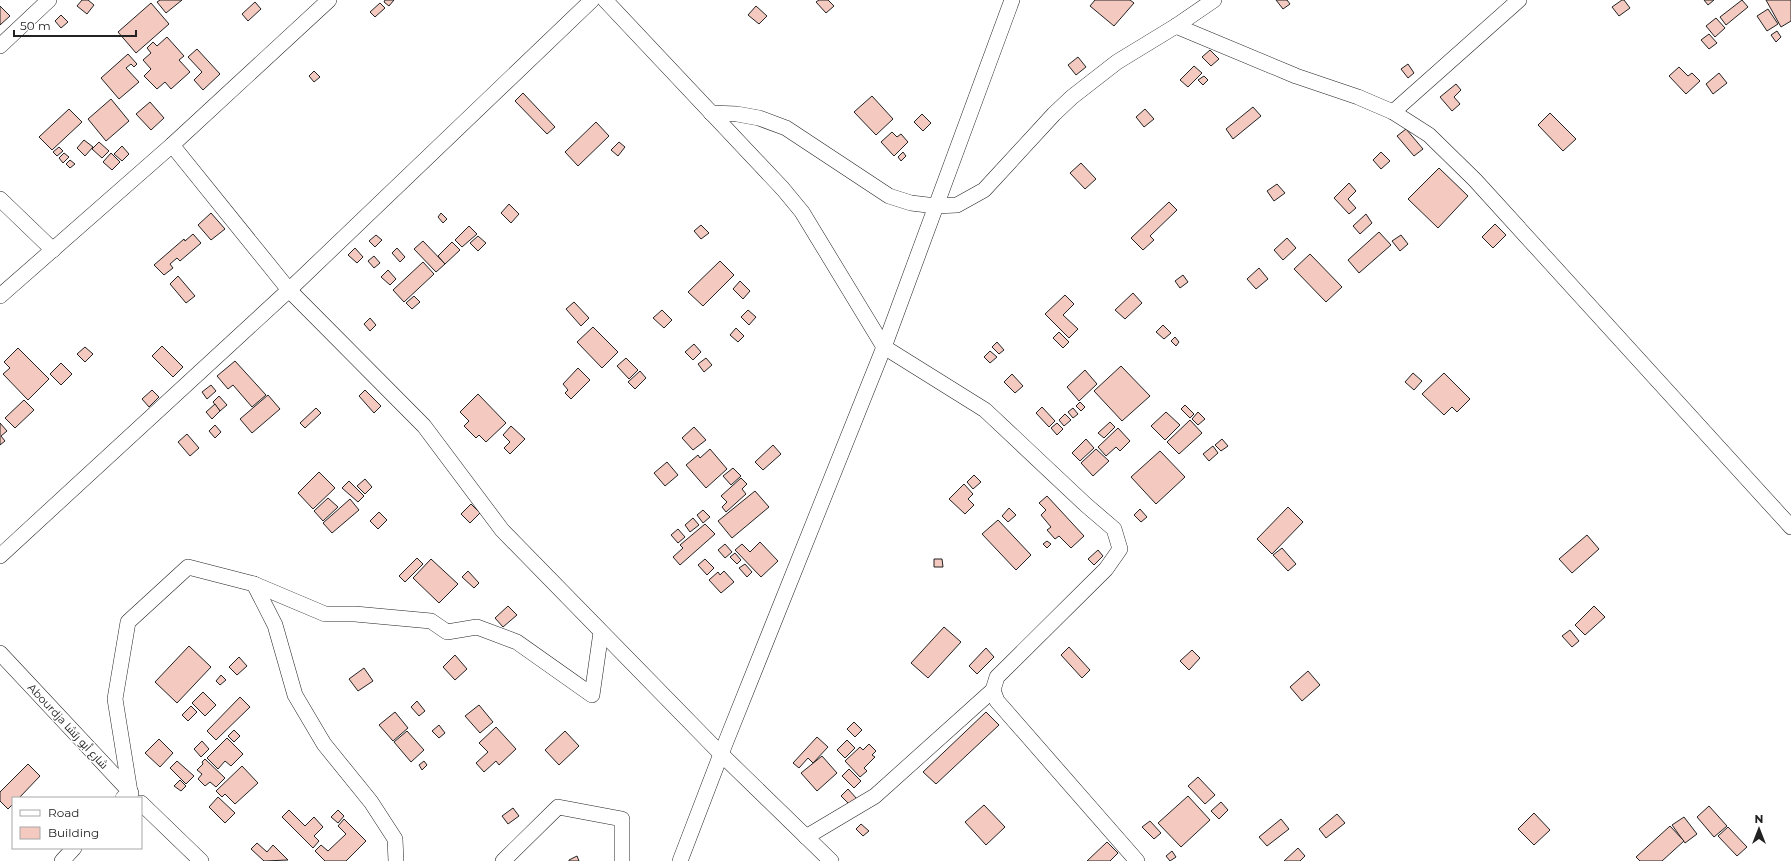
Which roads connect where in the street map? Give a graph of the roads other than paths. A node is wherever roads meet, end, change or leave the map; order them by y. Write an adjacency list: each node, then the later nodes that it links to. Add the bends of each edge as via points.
1 (49, 0): 9 (street)
2 (329, 0): 12 (street)
3 (592, 0): 16 (street)
4 (605, 0): 11 (street)
5 (1012, 0): 14 (street)
6 (1214, 0): 8 (street)
7 (1519, 0): 10 (street)
8 (1176, 26): 10 (street, via 1296,76); 14 (street, via 1117,62 1072,97 984,190 957,205)
9 (0, 46)
10 (1393, 112): 19 (street, via 1429,135 1455,159)
11 (712, 113): 14 (street, via 759,118 786,128 889,196 911,203); 18 (street, via 802,212)
12 (172, 144): 15 (street); 16 (street)
13 (0, 199): 15 (street)
14 (936, 206): 18 (street)
15 (53, 250): 17 (street)
16 (289, 290): 20 (street); 22 (street, via 424,426 502,530)
17 (0, 296)
18 (884, 347): 24 (street, via 985,410 1114,529 1120,549 1106,569 997,677); 25 (street)
19 (1791, 527)
20 (0, 556)
21 (254, 584): 22 (street, via 325,614 431,621 447,632 477,626 516,642 592,695); 26 (street, via 188,567 128,622 115,699); 32 (street, via 275,625 295,695 324,744 371,802 395,839)
22 (601, 632): 25 (street)
23 (0, 653): 26 (street, Abourdja شارع أبو رتشا)
24 (993, 690): 28 (street, via 874,796); 37 (street, via 997,701)
25 (721, 754): 28 (street); 35 (street)
26 (130, 796)
27 (142, 804): 31 (street)
28 (806, 837): 36 (street)
29 (73, 849): 30 (street)
30 (62, 861)
31 (201, 861)
32 (396, 861)
33 (503, 861): 34 (street, via 558,807 622,819)
34 (622, 861)
35 (680, 861)
36 (831, 861)
37 (1136, 861)

